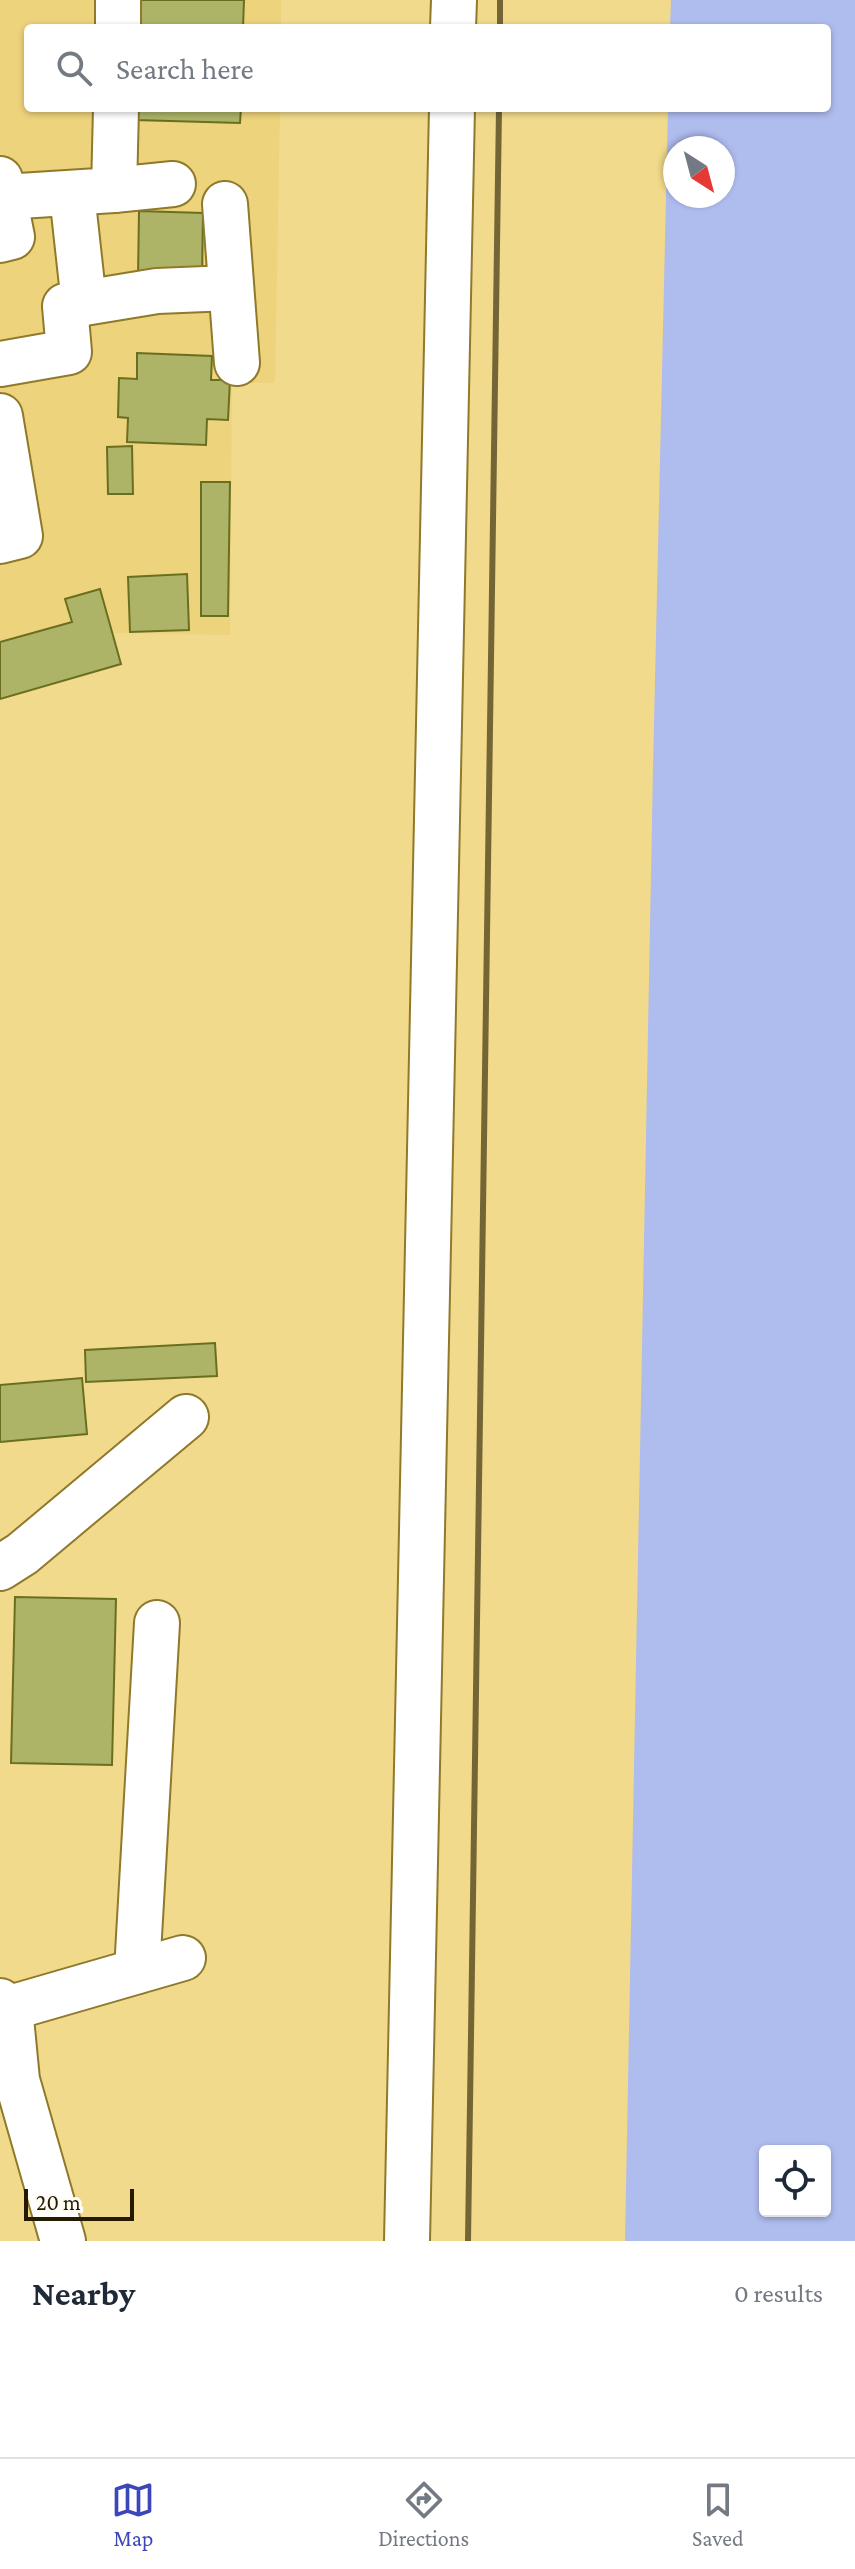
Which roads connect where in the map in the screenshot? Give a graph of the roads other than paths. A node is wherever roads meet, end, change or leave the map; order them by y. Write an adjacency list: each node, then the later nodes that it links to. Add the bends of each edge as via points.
1 (118, 0): 3 (street)
2 (454, 0): 4 (street)
3 (118, 24)
4 (453, 24)
5 (115, 112): 9 (street)
6 (452, 112): 26 (street)
7 (173, 184): 9 (street)
8 (2, 188): 9 (street); 11 (street, via 12,237)
9 (93, 192): 13 (street)
10 (225, 204): 12 (street)
11 (0, 240)
12 (230, 288): 13 (street, via 157,291); 14 (street)
13 (84, 303): 15 (street, via 65,306 69,352)
14 (237, 363)
15 (0, 364)
16 (0, 416): 17 (street, via 20,536)
17 (0, 541)
18 (186, 1417): 19 (street)
19 (0, 1568)
20 (157, 1623): 22 (street)
21 (183, 1958): 22 (street)
22 (137, 1971): 23 (street)
23 (5, 2005): 24 (street, via 17,2080)
24 (10, 2096): 25 (street)
25 (63, 2241)
26 (407, 2241)

